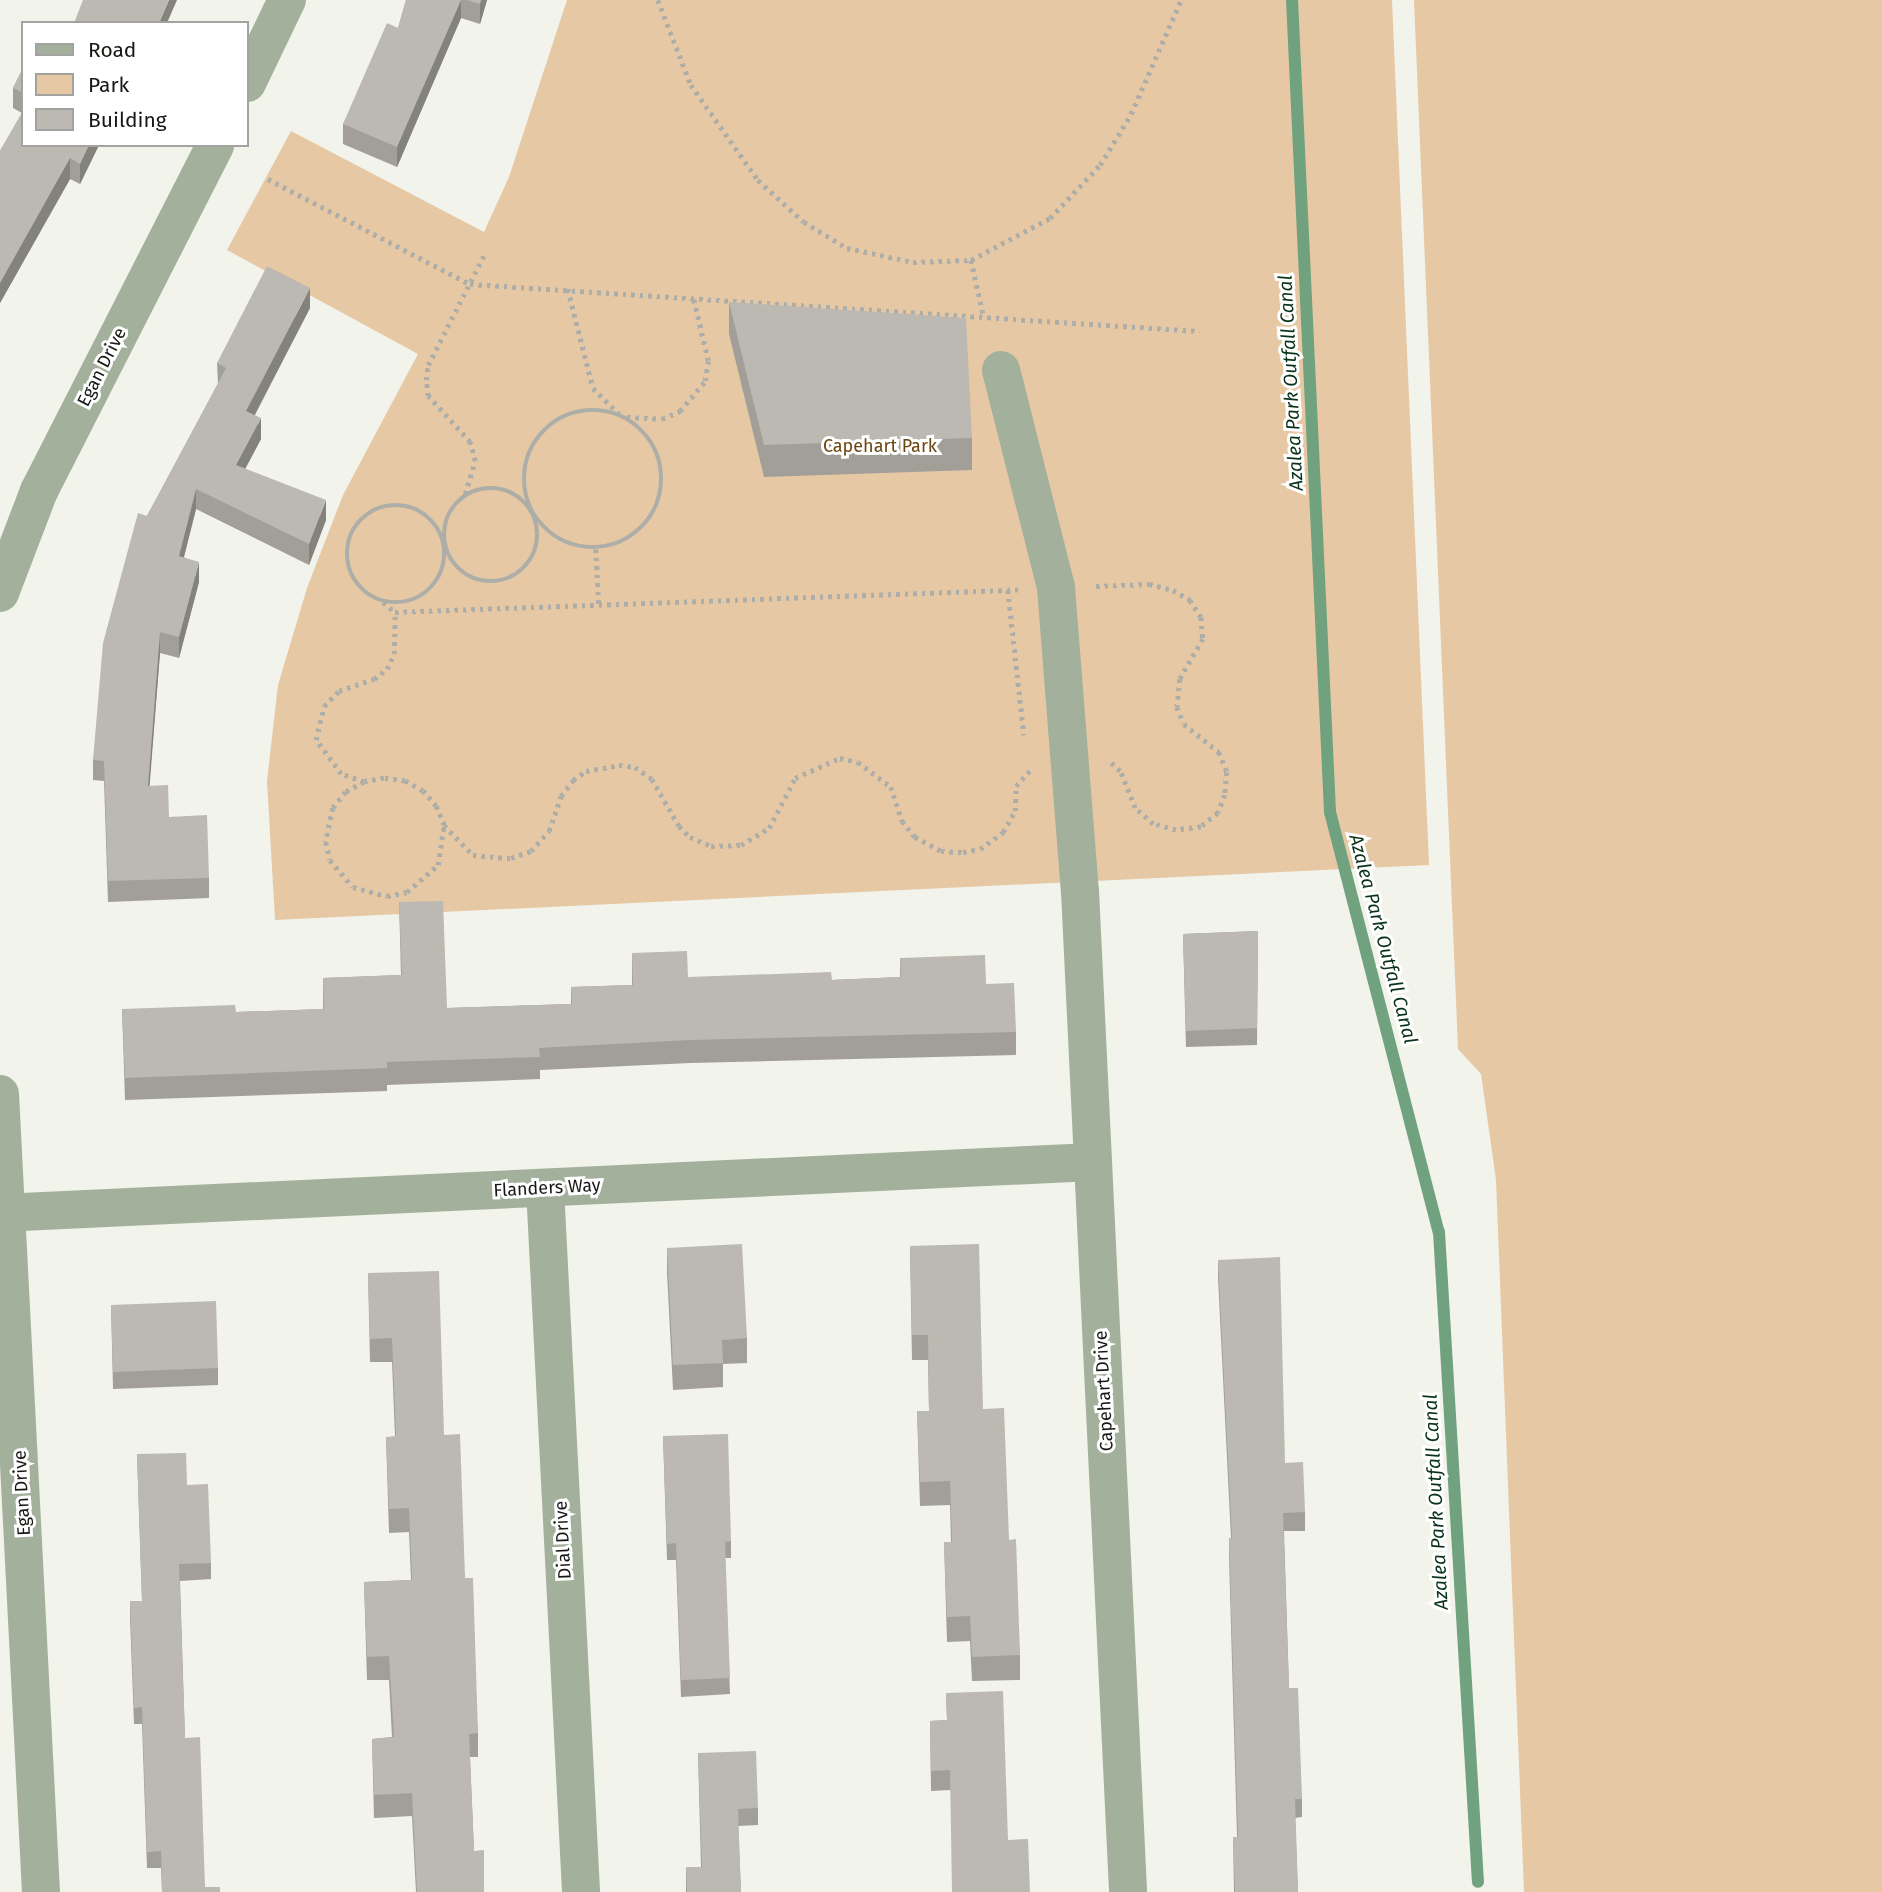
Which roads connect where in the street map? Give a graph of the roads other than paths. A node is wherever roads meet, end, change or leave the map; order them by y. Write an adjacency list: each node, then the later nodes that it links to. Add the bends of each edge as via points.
1 (286, 0): 2 (street)
2 (248, 81)
3 (214, 147): 5 (street, Egan Drive, via 39,491)
4 (1001, 370): 7 (street, Capehart Drive, via 1056,588 1080,891)
5 (0, 593)
6 (0, 1094): 9 (street, Egan Drive)
7 (1093, 1162): 8 (street, Flanders Way); 12 (street, Capehart Drive)
8 (545, 1188): 9 (street, Flanders Way); 11 (street, Dial Drive)
9 (5, 1213): 10 (street, Egan Drive)
10 (41, 1892)
11 (581, 1892)
12 (1128, 1892)

